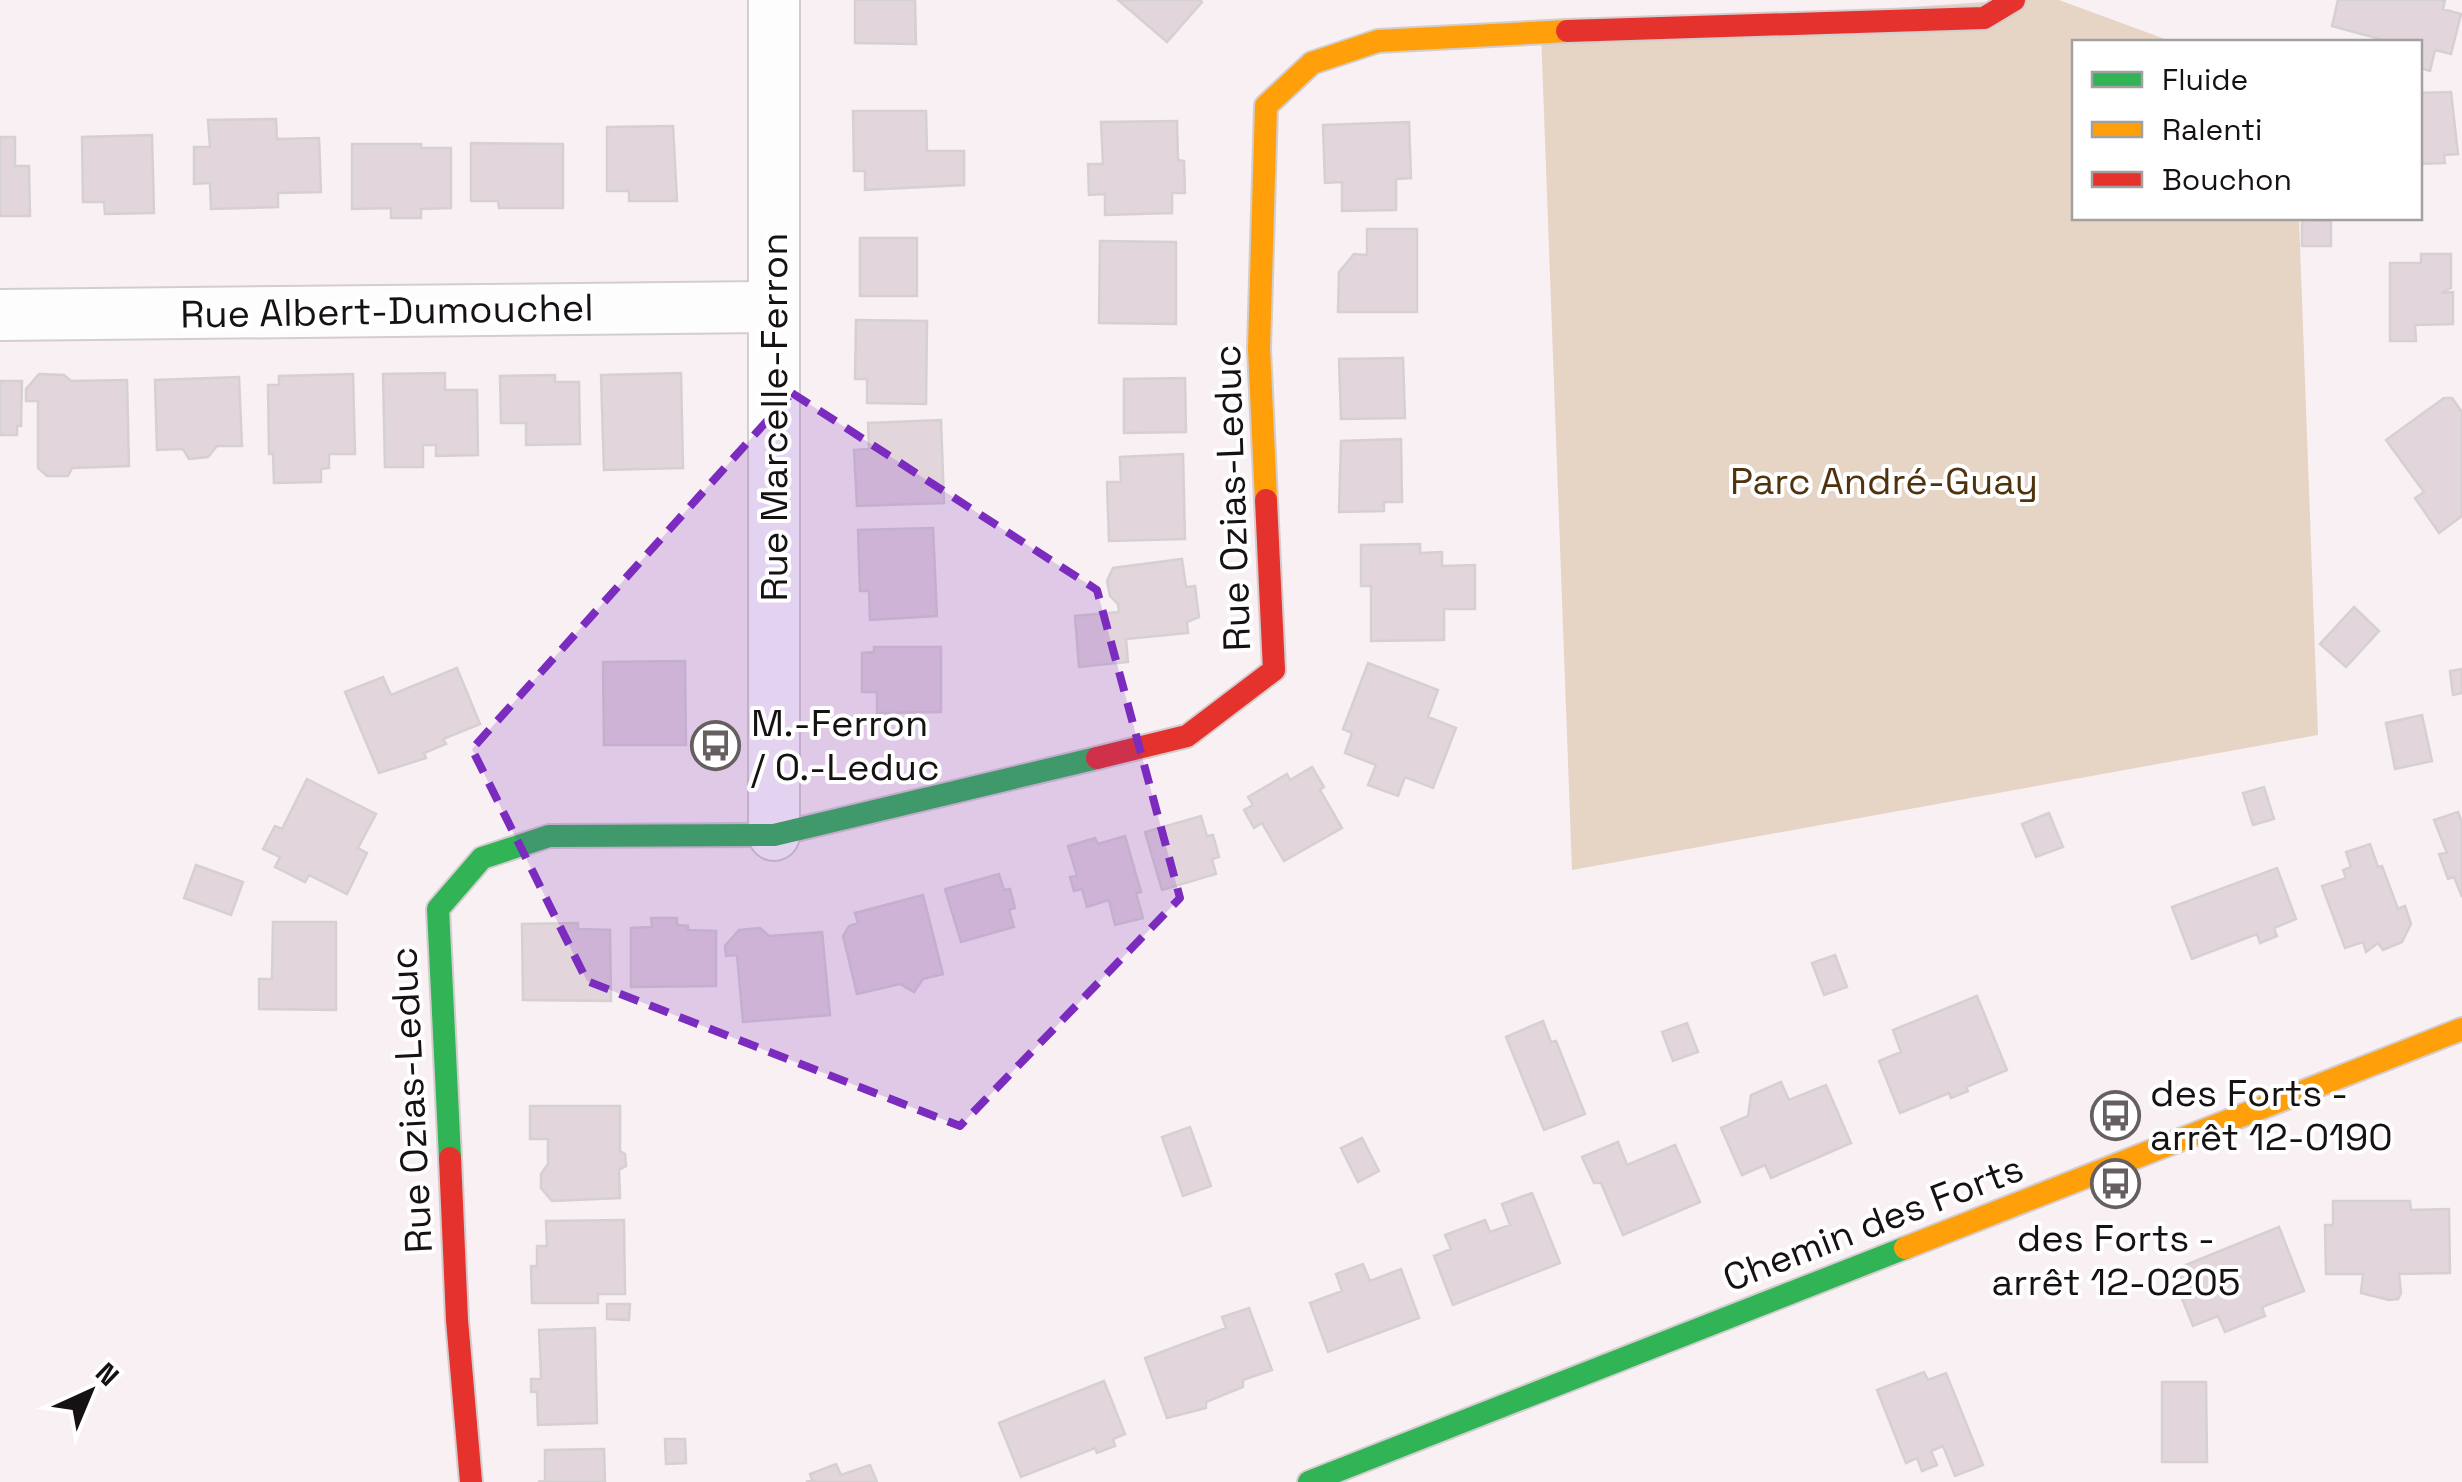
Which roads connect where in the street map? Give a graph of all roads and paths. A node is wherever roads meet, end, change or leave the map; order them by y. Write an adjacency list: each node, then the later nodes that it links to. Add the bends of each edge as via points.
1 (774, 0): 3 (street, Rue Marcelle-Ferron)
2 (2014, 0): 5 (street, Rue Ozias-Leduc, via 1984,18 1378,41 1312,63 1266,106 1259,348 1274,670 1187,736)
3 (774, 307): 4 (street, Rue Albert-Dumouchel); 5 (street, Rue Marcelle-Ferron)
4 (0, 315)
5 (774, 834): 7 (street, Rue Ozias-Leduc, via 549,836 482,858 438,909 456,1320)
6 (2462, 1029): 8 (street, Chemin des Forts)
7 (471, 1482)
8 (1310, 1482)

